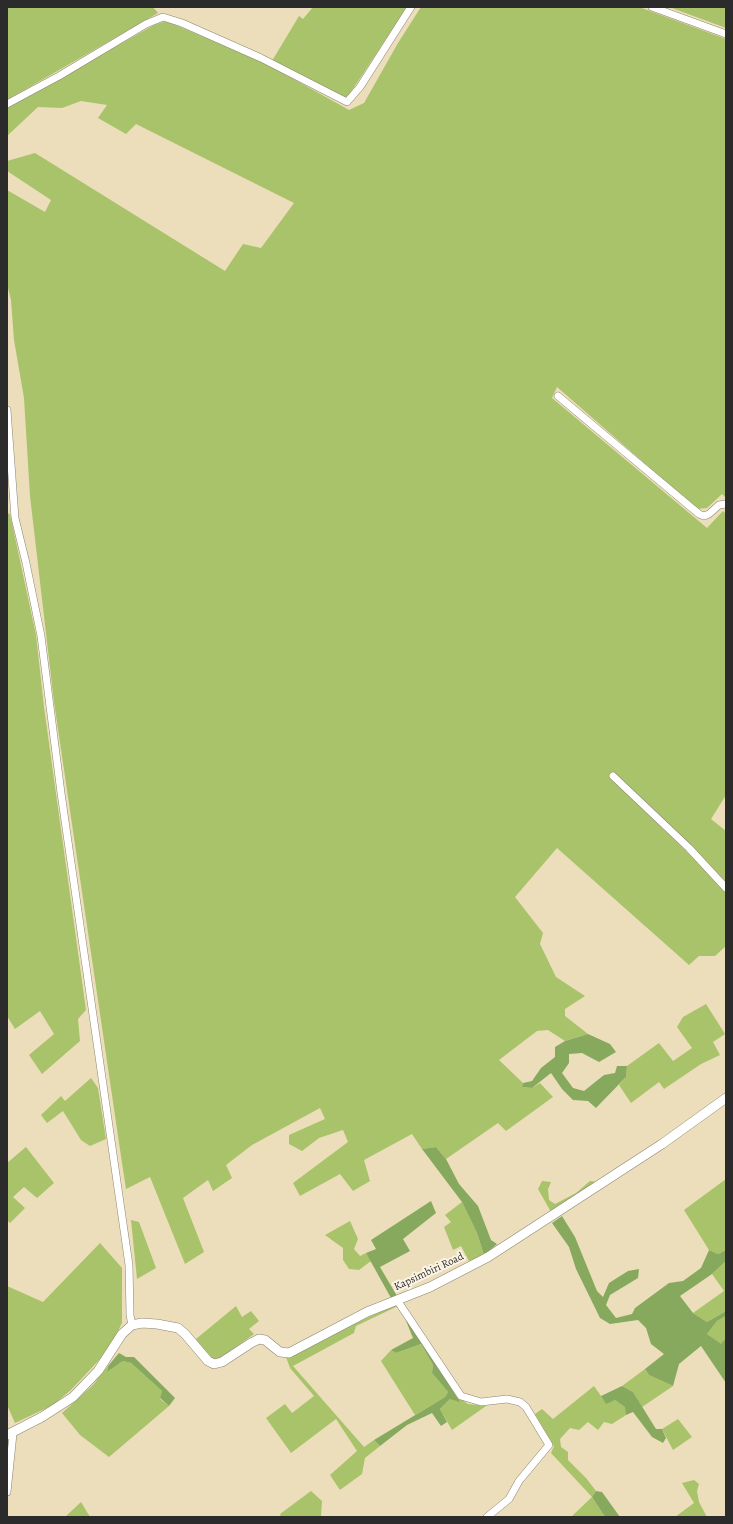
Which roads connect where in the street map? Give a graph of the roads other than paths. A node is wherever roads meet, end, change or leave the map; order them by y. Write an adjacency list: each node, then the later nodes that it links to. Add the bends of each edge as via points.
1 (411, 7): 4 (street, via 348,102 261,58 163,17 146,24)
2 (652, 7): 3 (street)
3 (726, 34)
4 (7, 104)
5 (558, 396): 7 (street, via 698,514 704,516 719,504)
6 (7, 410): 12 (street, via 15,518 41,636 129,1265)
7 (726, 504)
8 (613, 776): 9 (street, via 689,848)
9 (726, 888)
10 (726, 1098): 11 (street, Kapsimbiri Road, via 662,1144 488,1257 430,1288)
11 (398, 1300): 12 (street, Kapsimbiri Road, via 367,1312 289,1353 280,1352 265,1340 259,1339 218,1364 208,1361 178,1328 142,1323); 15 (street, via 460,1396 481,1402 507,1399 520,1402 549,1445 519,1481 509,1499)
12 (132, 1325): 13 (street, via 122,1334 98,1371 73,1397)
13 (10, 1434): 14 (street)
14 (7, 1492)
15 (486, 1517)

